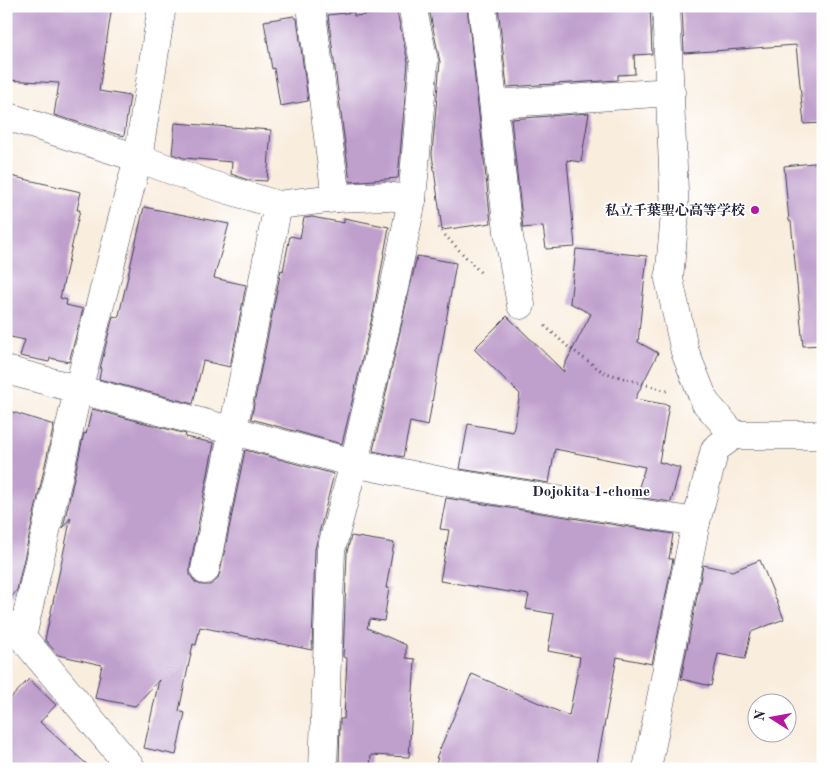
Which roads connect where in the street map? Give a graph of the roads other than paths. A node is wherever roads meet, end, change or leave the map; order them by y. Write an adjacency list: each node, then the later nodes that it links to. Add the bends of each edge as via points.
1 (162, 6): 9 (street)
2 (311, 6): 10 (street)
3 (412, 6): 11 (street, via 424,61)
4 (482, 6): 7 (street)
5 (666, 6): 6 (street)
6 (670, 92): 7 (street); 17 (street, via 675,214 669,279 685,352 705,402)
7 (494, 104): 13 (street, via 508,231)
8 (6, 116): 9 (street)
9 (138, 158): 12 (street); 15 (street)
10 (336, 198): 11 (street, via 386,196); 12 (street)
11 (412, 200): 19 (street)
12 (278, 205): 16 (street)
13 (521, 305)
14 (6, 370): 15 (street)
15 (78, 390): 16 (street); 22 (street)
16 (233, 431): 19 (street); 21 (street)
17 (734, 435): 18 (street); 20 (street, via 715,449)
18 (823, 436)
19 (354, 463): 20 (street, via 451,483); 24 (street, via 331,550)
20 (696, 522): 25 (street)
21 (205, 570)
22 (14, 630): 23 (street)
23 (132, 769)
24 (323, 769)
25 (647, 769)

